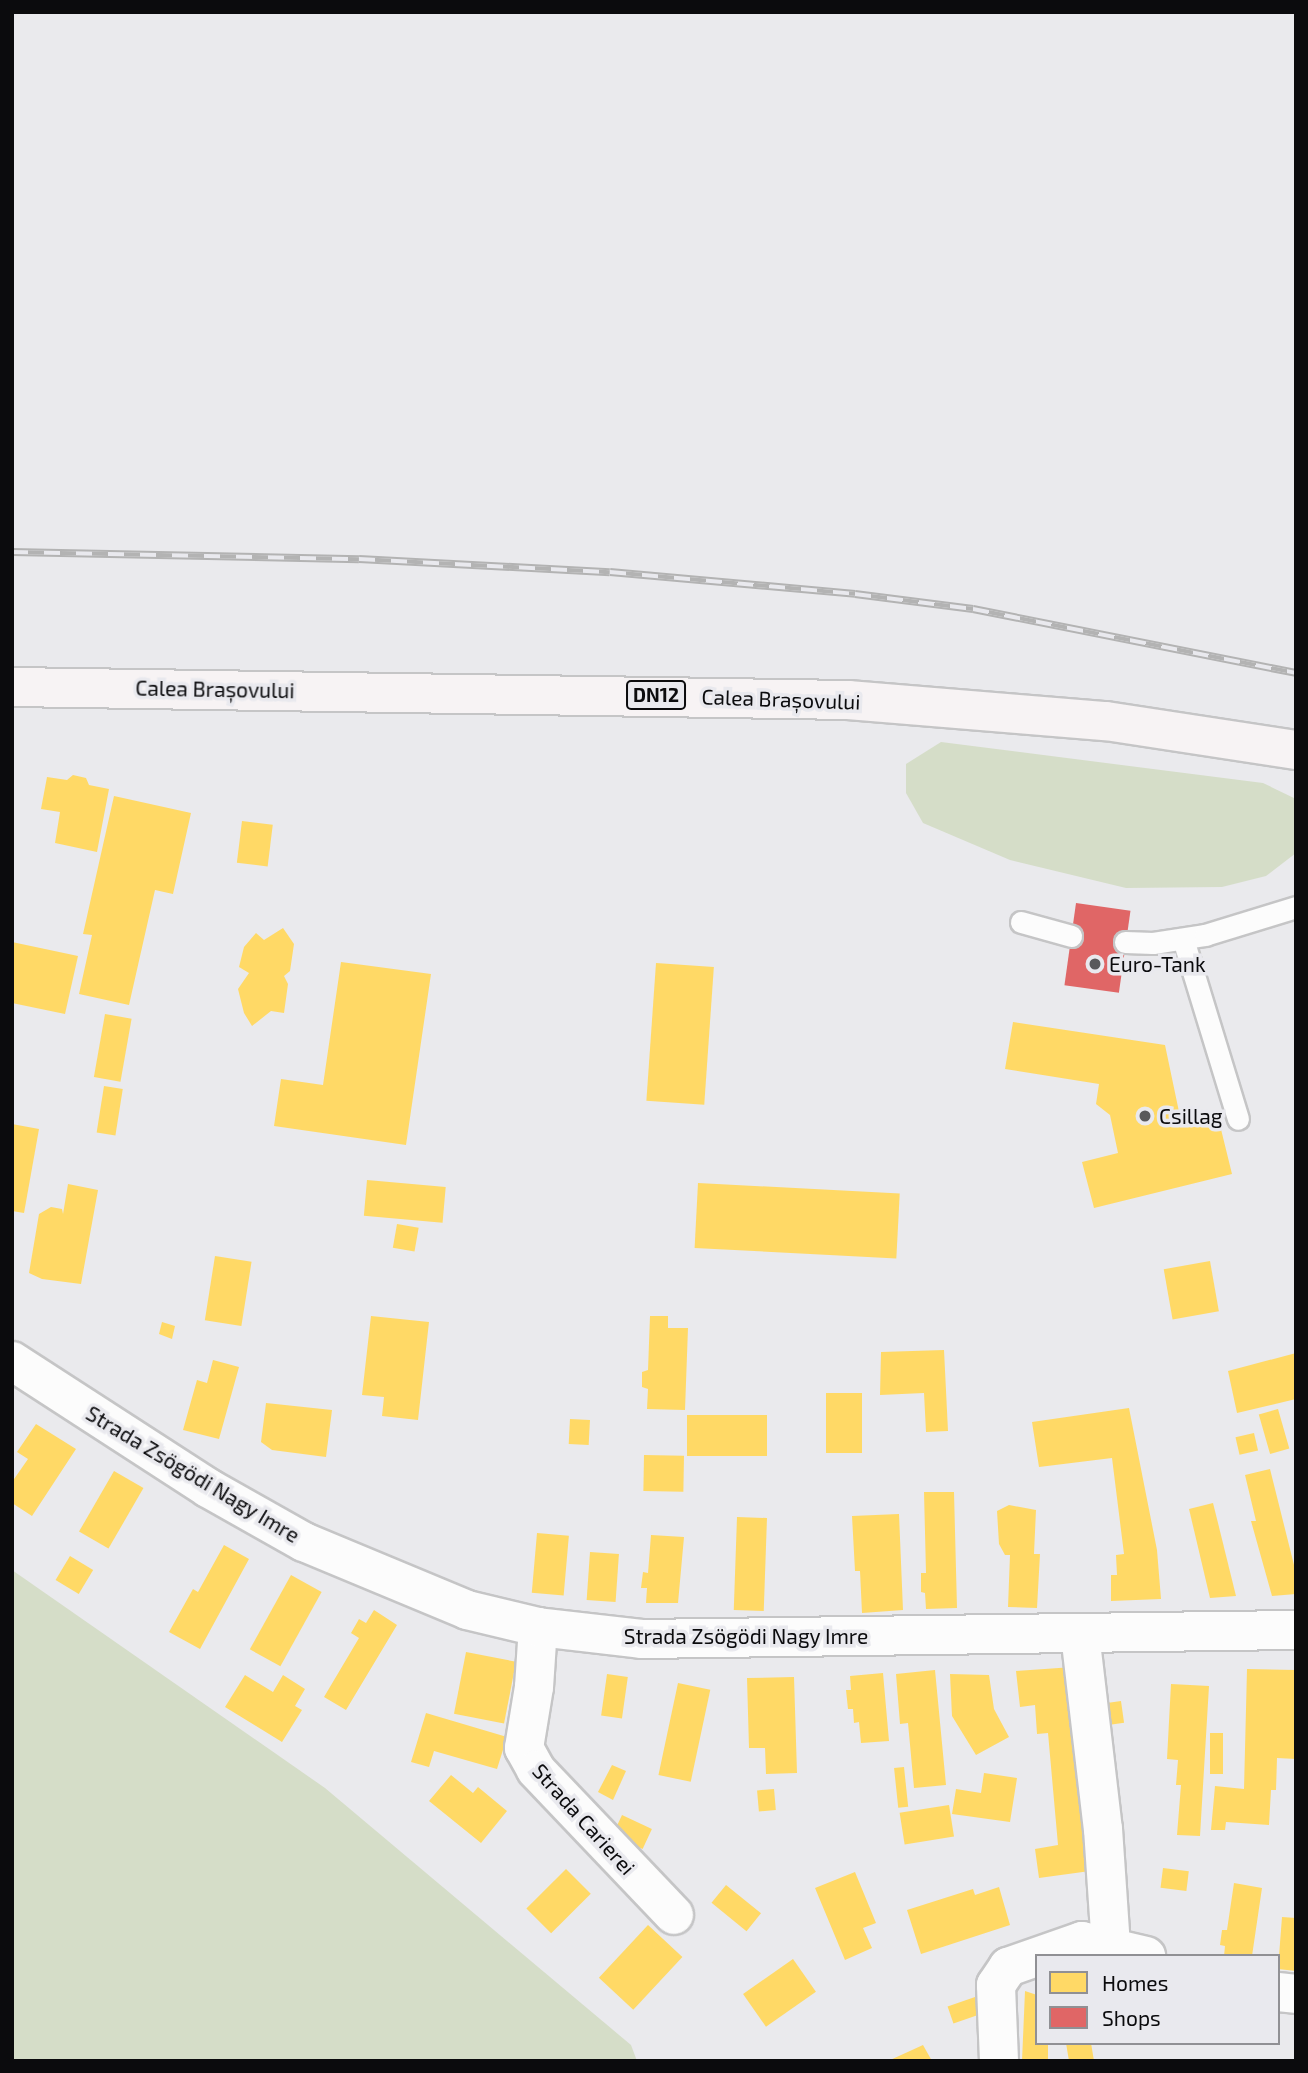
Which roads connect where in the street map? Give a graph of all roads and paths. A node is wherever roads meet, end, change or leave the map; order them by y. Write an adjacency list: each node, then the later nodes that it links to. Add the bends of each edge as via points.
1 (12, 687): 2 (main road, Calea Brașovului / DN12, via 848,700 1106,720)
2 (1296, 750)
3 (1296, 907): 6 (lane)
4 (1021, 922): 5 (lane)
5 (1071, 936)
6 (1183, 939): 7 (lane); 8 (lane)
7 (1125, 942)
8 (1238, 1119)
9 (12, 1361): 10 (main road, Strada Zsögödi Nagy Imre, via 208,1489 303,1542 467,1610)
10 (538, 1627): 12 (main road, Strada Zsögödi Nagy Imre, via 641,1639); 13 (main road, Strada Carierei, via 524,1748 536,1770)
11 (1296, 1630): 12 (main road, Strada Zsögödi Nagy Imre)
12 (1080, 1634): 14 (main road, via 1103,1829)
13 (674, 1915)
14 (1129, 1951): 15 (main road, via 1082,1941)
15 (1045, 1954)
16 (1035, 1958): 17 (main road, via 1008,1967 996,1985)
17 (999, 2061)

